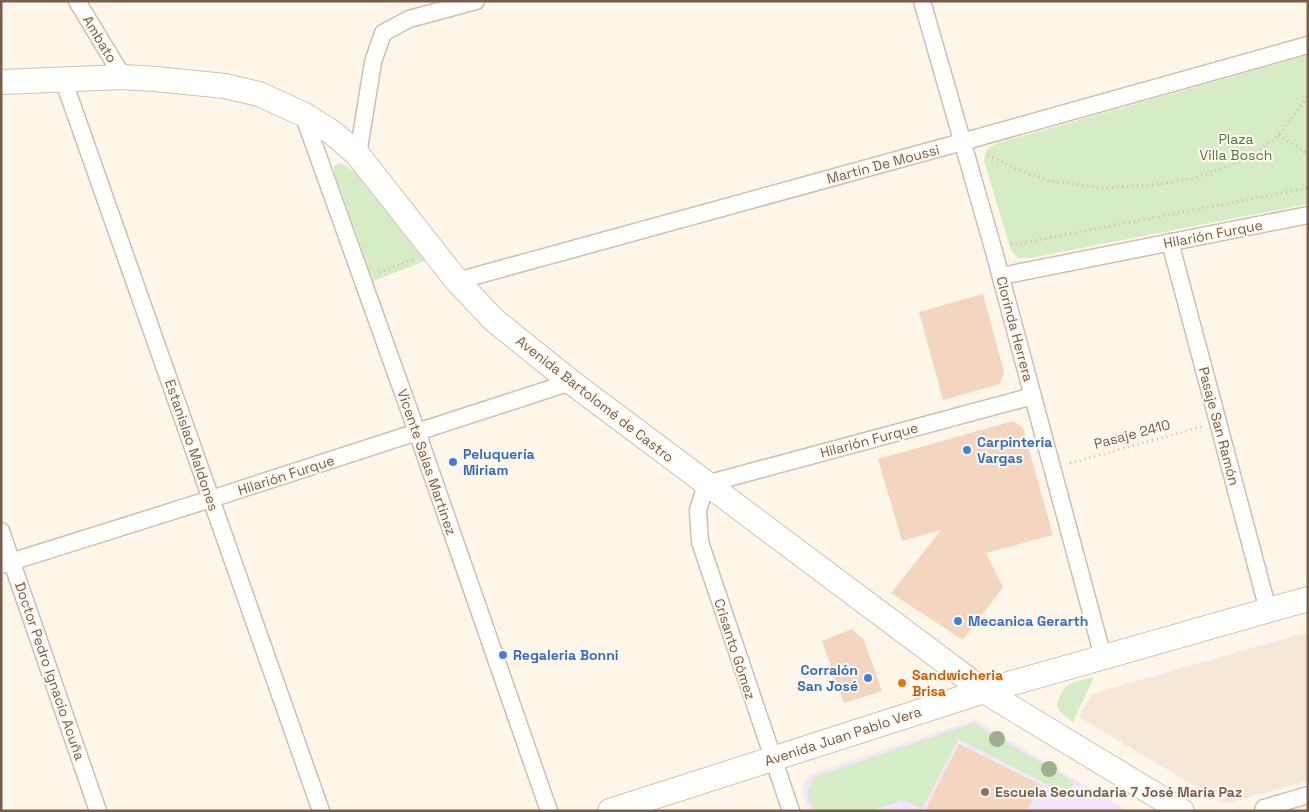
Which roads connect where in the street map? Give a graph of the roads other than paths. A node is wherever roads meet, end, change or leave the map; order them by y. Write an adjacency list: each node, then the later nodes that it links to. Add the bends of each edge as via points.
1 (476, 1): 10 (street, via 410,19 383,33 373,62)
2 (922, 1): 9 (street, Clorinda Herrera)
3 (81, 4): 5 (street, Ambato)
4 (1308, 44): 9 (street, Martín De Moussi)
5 (123, 77): 6 (main road, Avenida Bartolomé de Castro); 8 (main road, Avenida Bartolomé de Castro, via 225,86 259,94)
6 (63, 80): 7 (main road, Avenida Bartolomé de Castro); 19 (street, Estanislao Maldones)
7 (1, 82)
8 (303, 114): 10 (main road, Avenida Bartolomé de Castro); 17 (street, Vicente Salas Martinez)
9 (962, 142): 13 (street, Clorinda Herrera); 14 (street, Martín De Moussi)
10 (358, 154): 14 (main road, Avenida Bartolomé de Castro)
11 (1308, 216): 12 (street, Hilarión Furque)
12 (1170, 242): 13 (street, Hilarión Furque); 23 (street, Pasaje San Ramón)
13 (1000, 276): 16 (street, Clorinda Herrera)
14 (457, 281): 15 (main road, Avenida Bartolomé de Castro, via 494,320)
15 (571, 382): 17 (street, Hilarión Furque); 18 (main road, Avenida Bartolomé de Castro)
16 (1033, 396): 18 (street, Hilarión Furque); 24 (street, Clorinda Herrera)
17 (417, 432): 19 (street, Hilarión Furque); 30 (street, Vicente Salas Martinez)
18 (706, 484): 25 (main road, Avenida Bartolomé de Castro); 26 (street, Crisanto Gómez, via 698,510 700,542)
19 (211, 499): 21 (street, Hilarión Furque); 29 (street, Estanislao Maldones)
20 (1, 530): 21 (street, Doctor Pedro Ignacio Acuña)
21 (7, 563): 28 (street, Doctor Pedro Ignacio Acuña)
22 (1308, 599): 23 (main road, Avenida Juan Pablo Vera)
23 (1268, 610): 24 (main road, Avenida Juan Pablo Vera)
24 (1103, 657): 25 (main road, Avenida Juan Pablo Vera)
25 (984, 692): 26 (main road, Avenida Juan Pablo Vera); 33 (main road, Avenida Bartolomé de Castro)
26 (772, 759): 31 (main road, Avenida Juan Pablo Vera); 32 (street, Crisanto Gómez)
27 (1308, 795): 34 (street)
28 (98, 811)
29 (321, 811)
30 (549, 811)
31 (610, 811)
32 (791, 811)
33 (1182, 811)
34 (1263, 811)

